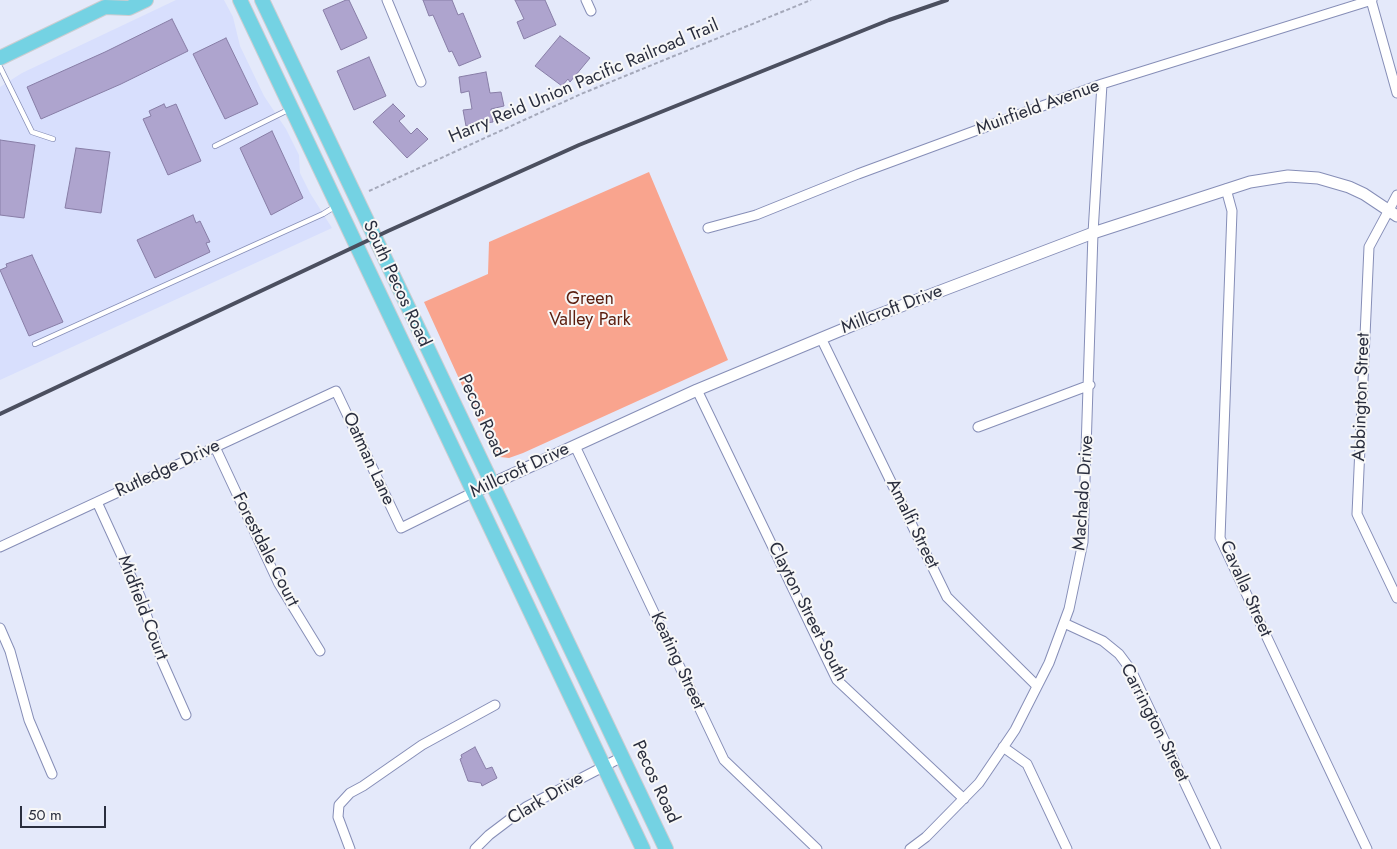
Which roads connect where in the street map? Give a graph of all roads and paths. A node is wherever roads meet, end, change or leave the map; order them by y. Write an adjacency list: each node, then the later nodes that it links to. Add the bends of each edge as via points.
1 (146, 0): 8 (main road, via 129,8)
2 (240, 0): 15 (main road, South Pecos Road)
3 (262, 0): 33 (main road, Pecos Road)
4 (387, 0): 12 (street)
5 (586, 0): 9 (street)
6 (811, 0): 19 (path, Harry Reid Union Pacific Railroad Trail, via 581,94)
7 (1372, 0): 13 (street, Muirfield Avenue); 14 (street)
8 (107, 3): 10 (main road)
9 (591, 11)
10 (0, 58)
11 (0, 67): 16 (lane, via 32,132)
12 (421, 82)
13 (1102, 84): 23 (street, Muirfield Avenue, via 756,214); 24 (street, Machado Drive)
14 (1397, 93)
15 (292, 108): 17 (lane); 21 (main road, South Pecos Road)
16 (53, 140)
17 (215, 146)
18 (1226, 189): 22 (street, Millcroft Drive, via 1269,178 1304,176 1349,187); 24 (street, Millcroft Drive); 58 (street, Cavalla Street, via 1232,211 1220,538)
19 (369, 191)
20 (1397, 195): 22 (street, Abbington Street)
21 (338, 205): 26 (lane); 34 (main road, South Pecos Road)
22 (1392, 212): 38 (street, Abbington Street, via 1369,247 1357,514)
23 (708, 228)
24 (1093, 233): 25 (street, Millcroft Drive); 27 (street, Machado Drive)
25 (820, 338): 28 (street, Millcroft Drive); 42 (street, Amalfi Street, via 948,597)
26 (35, 344)
27 (1090, 385): 30 (street); 39 (street, Machado Drive, via 1084,542)
28 (697, 390): 31 (street, Millcroft Drive); 49 (street, Clayton Street South, via 837,680)
29 (336, 391): 32 (street, Rutledge Drive); 36 (street, Oatman Lane)
30 (978, 427)
31 (575, 446): 33 (street, Millcroft Drive); 54 (street, Keating Street, via 724,760)
32 (215, 447): 35 (street, Rutledge Drive); 41 (street, Forestdale Court, via 279,584)
33 (492, 483): 34 (street, Millcroft Drive); 46 (main road, Pecos Road)
34 (474, 492): 36 (street, Millcroft Drive); 47 (main road, South Pecos Road)
35 (97, 502): 37 (street, Rutledge Drive); 44 (street, Midfield Court, via 140,596 162,661)
36 (401, 528)
37 (0, 547)
38 (1397, 598)
39 (1064, 623): 42 (street, Machado Drive); 57 (street, Carrington Street, via 1103,641 1131,670)
40 (0, 628): 48 (street, via 10,651 29,720)
41 (320, 651)
42 (1038, 686): 45 (street, Machado Drive)
43 (495, 705): 50 (street, via 422,745 350,793 339,805 338,817)
44 (186, 715)
45 (1003, 747): 49 (street, Machado Drive); 56 (street, via 1027,764)
46 (622, 757): 47 (street, Clark Drive); 53 (main road, Pecos Road)
47 (604, 766): 51 (street, Clark Drive, via 526,807); 52 (main road)
48 (52, 774)
49 (964, 799): 55 (street, Machado Drive)
50 (350, 849)
51 (475, 849)
52 (643, 849)
53 (666, 849)
54 (817, 849)
55 (912, 849)
56 (1066, 849)
57 (1216, 849)
58 (1367, 849)

